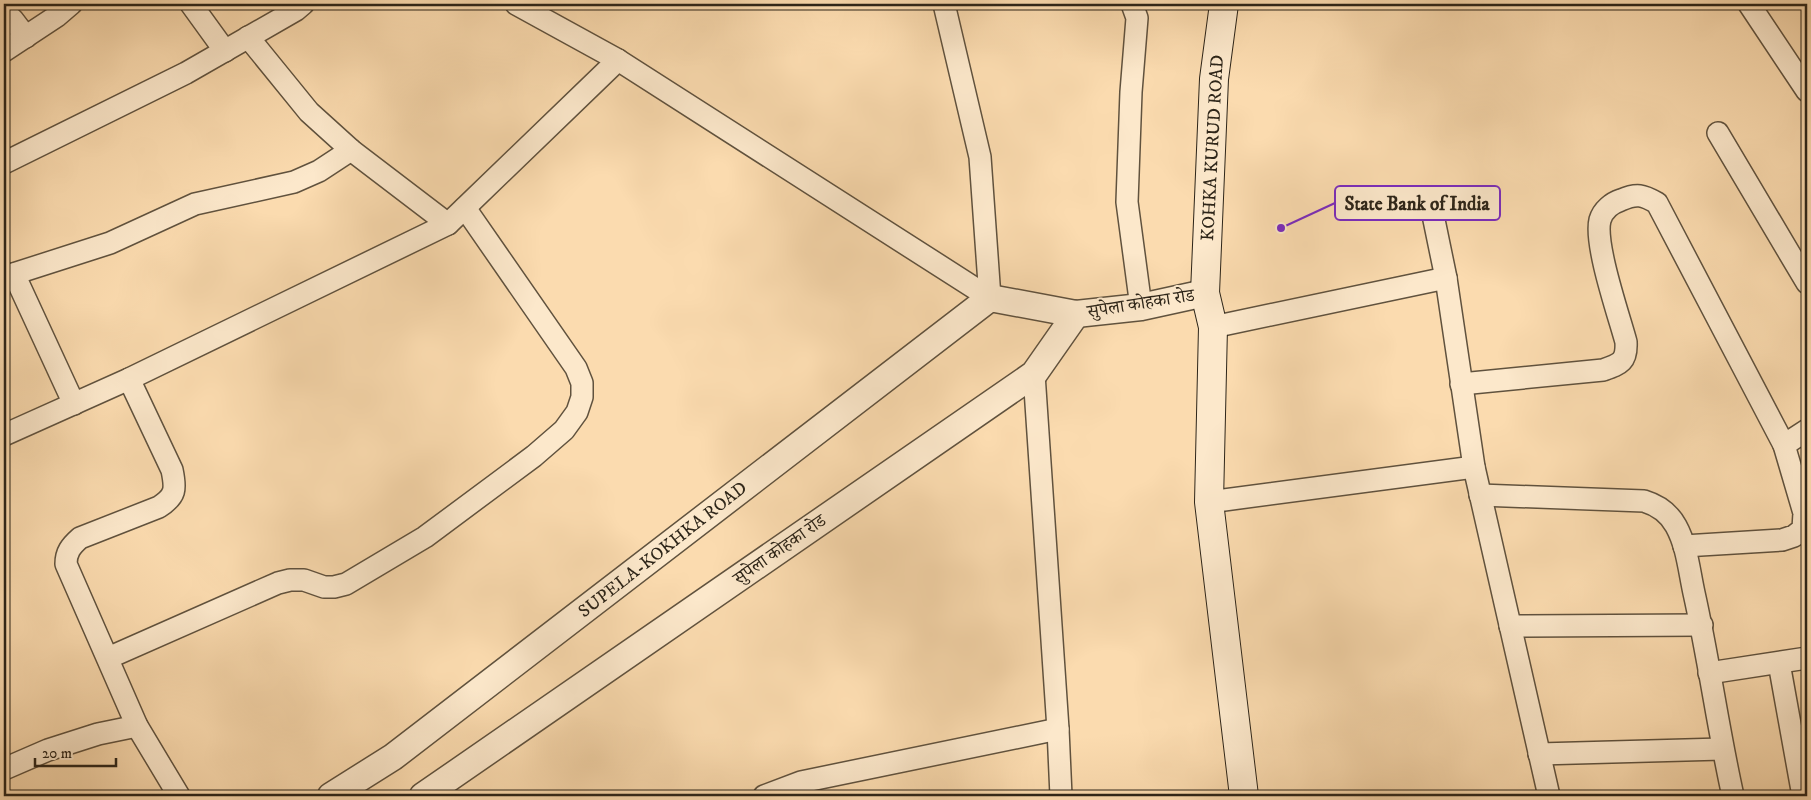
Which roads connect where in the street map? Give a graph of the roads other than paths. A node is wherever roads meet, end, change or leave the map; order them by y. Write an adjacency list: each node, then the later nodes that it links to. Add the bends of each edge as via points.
1 (71, 4): 10 (street)
2 (191, 4): 13 (street)
3 (303, 4): 11 (street)
4 (516, 4): 14 (street)
5 (944, 4): 26 (street, via 980,157)
6 (1132, 4): 27 (street, via 1137,18 1127,202)
7 (1224, 4): 25 (main road, KOHKA KURUD ROAD, via 1214,79)
8 (1749, 4): 15 (street)
9 (4, 11): 10 (street)
10 (26, 37): 12 (street)
11 (248, 38): 13 (street); 17 (street, via 309,112)
12 (4, 51)
13 (225, 51): 18 (street)
14 (618, 60): 19 (street); 26 (street)
15 (1807, 91)
16 (1718, 133): 24 (street)
17 (351, 150): 21 (street); 22 (street, via 319,171 294,182 195,204 110,243)
18 (4, 163)
19 (465, 208): 21 (street); 43 (street, via 576,368 582,383 582,397 564,430 425,537 346,584 324,587 304,580 278,583)
20 (1433, 215): 23 (street)
21 (448, 224): 31 (street)
22 (9, 276): 33 (street)
23 (1446, 278): 29 (street); 32 (street)
24 (1807, 283)
25 (1205, 293): 27 (street, सुपेला कोहका रोड); 29 (main road, KOHKA KURUD ROAD)
26 (990, 298): 28 (street, सुपेला कोहका रोड); 53 (street, SUPELA-KOKHKA ROAD, via 393,757)
27 (1141, 307): 28 (street, सुपेला कोहका रोड)
28 (1076, 314): 30 (street, सुपेला कोहका रोड)
29 (1213, 327): 39 (main road, KOHKA KURUD ROAD)
30 (1034, 374): 48 (street); 54 (street, सुपेला कोहका रोड)
31 (129, 379): 33 (street); 43 (street, via 175,482 169,501 80,538 66,557 66,564)
32 (1461, 384): 36 (street, via 1603,370 1625,359 1626,342 1604,263 1600,218 1614,202 1644,196 1657,204); 37 (street)
33 (74, 404): 35 (street)
34 (1807, 430): 36 (street)
35 (4, 435)
36 (1784, 445): 40 (street, via 1804,513 1802,529 1782,540)
37 (1474, 467): 38 (street); 39 (street)
38 (1480, 495): 40 (street, via 1644,501 1654,504 1675,524); 42 (street)
39 (1210, 502): 57 (main road, KOHKA KURUD ROAD)
40 (1684, 546): 41 (street)
41 (1702, 625): 42 (street); 46 (street)
42 (1510, 626): 50 (street)
43 (108, 658): 47 (street)
44 (1807, 658): 45 (street)
45 (1779, 662): 46 (street); 60 (street)
46 (1709, 674): 49 (street)
47 (137, 726): 51 (street, via 56,747); 52 (street)
48 (1058, 729): 55 (street, via 801,782); 56 (street)
49 (1722, 749): 50 (street); 59 (street)
50 (1539, 754): 58 (street)
51 (4, 769)
52 (179, 796)
53 (331, 796)
54 (422, 796)
55 (764, 796)
56 (1061, 796)
57 (1244, 796)
58 (1549, 796)
59 (1733, 796)
60 (1803, 796)

